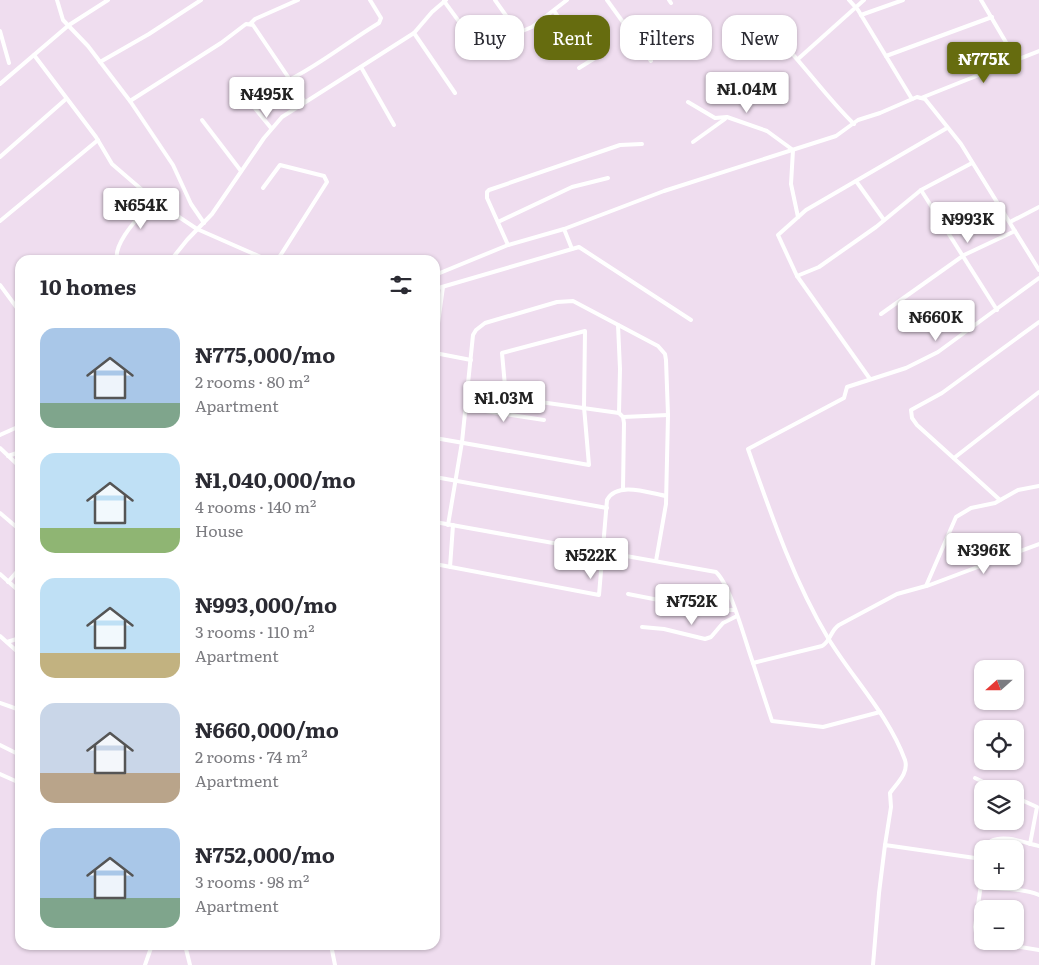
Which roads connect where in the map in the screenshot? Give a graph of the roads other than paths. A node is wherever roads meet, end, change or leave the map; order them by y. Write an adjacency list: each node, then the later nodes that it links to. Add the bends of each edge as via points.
1 (57, 0): 20 (street, via 63,20)
2 (108, 0): 20 (street)
3 (201, 0): 29 (street)
4 (298, 0): 19 (street)
5 (370, 0): 33 (street, via 381,18 379,24)
6 (495, 0): 15 (street, via 520,32)
7 (567, 0): 15 (street)
8 (607, 0): 27 (street)
9 (849, 0): 14 (street)
10 (864, 0): 14 (street)
11 (903, 0): 17 (street)
12 (981, 0): 18 (street)
13 (445, 1): 16 (street); 22 (street)
14 (856, 8): 17 (street); 26 (street)
15 (554, 11): 32 (street, via 570,32 578,32 594,55 595,58)
16 (455, 15)
17 (861, 15): 25 (street)
18 (992, 16): 25 (street); 28 (street)
19 (250, 24): 33 (street); 40 (street)
20 (69, 25): 24 (street); 29 (street)
21 (0, 31): 30 (street)
22 (414, 32): 31 (street); 36 (street)
23 (1039, 51): 28 (street)
24 (34, 55): 35 (street); 38 (street)
25 (886, 56): 39 (street)
26 (798, 59): 45 (street)
27 (651, 61)
28 (1017, 61): 37 (street)
29 (100, 62): 40 (street)
30 (9, 64)
31 (361, 67): 41 (street); 46 (street)
32 (579, 68)
33 (291, 80): 41 (street)
34 (233, 81): 47 (street)
35 (0, 84)
36 (455, 93)
37 (921, 98): 39 (street); 48 (street)
38 (66, 99): 49 (street); 53 (street)
39 (912, 99): 45 (street)
40 (130, 101): 67 (street, via 173,165 191,204)
41 (306, 102): 47 (street)
42 (688, 102): 43 (street, via 715,118)
43 (727, 117): 50 (street); 52 (street, via 767,131)
44 (202, 120): 55 (street)
45 (854, 124): 52 (street, via 836,136)
46 (394, 125)
47 (271, 128): 55 (street)
48 (947, 128): 54 (street); 57 (street)
49 (98, 140): 60 (street, via 112,164); 63 (street)
50 (693, 142)
51 (642, 144): 65 (street, via 620,145 489,190 487,198)
52 (793, 150): 62 (street, via 791,184); 68 (street, via 664,191)
53 (0, 157)
54 (972, 164): 59 (street); 66 (street)
55 (241, 171): 67 (street)
56 (608, 178): 65 (street, via 572,188)
57 (856, 180): 62 (street); 64 (street)
58 (263, 188): 76 (street, via 280,165 324,176 327,182)
59 (921, 190): 64 (street); 77 (street)
60 (153, 200): 69 (street); 73 (street, via 122,238)
61 (1039, 207): 66 (street)
62 (798, 217): 80 (street, via 778,235)
63 (0, 220)
64 (884, 220): 80 (street, via 819,267)
65 (498, 222): 71 (street)
66 (1010, 222): 70 (street)
67 (204, 223): 69 (street)
68 (564, 229): 71 (street); 72 (street)
69 (197, 230): 74 (street); 75 (street)
70 (1015, 231): 77 (street); 78 (street)
71 (508, 246): 79 (street)
72 (572, 250): 83 (street); 89 (street, via 579,247)
73 (116, 255)
74 (175, 255)
75 (253, 255)
76 (281, 255)
77 (964, 255): 87 (street); 88 (street)
78 (1039, 270)
79 (440, 273)
80 (797, 276): 94 (street)
81 (1039, 278): 87 (street)
82 (0, 285): 85 (street)
83 (443, 287): 84 (street); 86 (street)
84 (440, 288)
85 (15, 305)
86 (440, 309)
87 (997, 310): 94 (street, via 938,352 906,368)
88 (881, 314)
89 (691, 320)
90 (1039, 322): 110 (street, via 942,393 911,410 917,424)
91 (618, 325): 93 (street, via 577,302 557,302 479,327 473,335); 100 (street); 101 (street, via 658,346 665,354)
92 (440, 354): 93 (street)
93 (471, 360): 95 (street)
94 (870, 379): 139 (street, via 847,387 844,398 748,449 786,554)
95 (468, 392): 97 (street); 99 (street)
96 (1039, 392): 110 (street)
97 (506, 397): 98 (street); 98 (street, via 502,353 585,331)
98 (584, 407): 100 (street); 107 (street, via 589,465)
99 (466, 408): 103 (street); 107 (street)
100 (619, 413): 102 (street)
101 (668, 415): 102 (street); 116 (street)
102 (623, 417): 115 (street)
103 (544, 420)
104 (15, 428): 105 (street)
105 (0, 435)
106 (440, 439): 107 (street)
107 (462, 442): 113 (street)
108 (0, 448): 109 (street)
109 (4, 455): 111 (street)
110 (954, 458): 117 (street)
111 (15, 463)
112 (440, 478): 113 (street)
113 (456, 481): 118 (street); 121 (street)
114 (1039, 486): 117 (street, via 1018,490)
115 (623, 489): 116 (street); 118 (street, via 610,496)
116 (666, 496): 125 (street)
117 (1000, 500): 131 (street, via 971,508 956,517)
118 (607, 508): 124 (street)
119 (0, 514): 122 (street)
120 (440, 523): 121 (street)
121 (450, 525): 124 (street); 127 (street)
122 (15, 526)
123 (1039, 544): 131 (street)
124 (602, 552): 125 (street); 127 (street, via 599,595)
125 (656, 561): 134 (street, via 716,572 723,580)
126 (440, 565): 127 (street)
127 (450, 567)
128 (0, 574): 130 (street)
129 (15, 574): 130 (street)
130 (8, 582): 132 (street)
131 (926, 586): 139 (street, via 897,594 839,625 831,632)
132 (15, 588)
133 (628, 594): 134 (street, via 710,610)
134 (734, 610): 135 (street)
135 (737, 616): 136 (street, via 705,639); 142 (street)
136 (642, 627)
137 (0, 636): 140 (street)
138 (15, 640): 140 (street)
139 (829, 640): 142 (street, via 822,646); 145 (street)
140 (7, 642): 141 (street)
141 (15, 649)
142 (753, 663): 145 (street, via 772,721 823,727)
143 (0, 703): 144 (street)
144 (15, 708)
145 (880, 712): 157 (street, via 907,764 905,773 890,793)
146 (0, 745): 147 (street)
147 (15, 752)
148 (0, 774): 151 (street)
149 (974, 778): 150 (street)
150 (978, 780)
151 (15, 781)
152 (1024, 801): 156 (street, via 1037,807)
153 (993, 840): 154 (street)
154 (1011, 840)
155 (1024, 843): 156 (street)
156 (1030, 844): 158 (street)
157 (885, 845): 159 (street); 172 (street)
158 (1039, 846)
159 (974, 857)
160 (1003, 890): 162 (street)
161 (1023, 890): 163 (street)
162 (1023, 890)
163 (1039, 895)
164 (1024, 948): 168 (street)
165 (150, 950): 169 (street)
166 (186, 950): 170 (street)
167 (332, 950): 171 (street)
168 (1039, 950)
169 (145, 965)
170 (190, 965)
171 (335, 965)
172 (873, 965)

